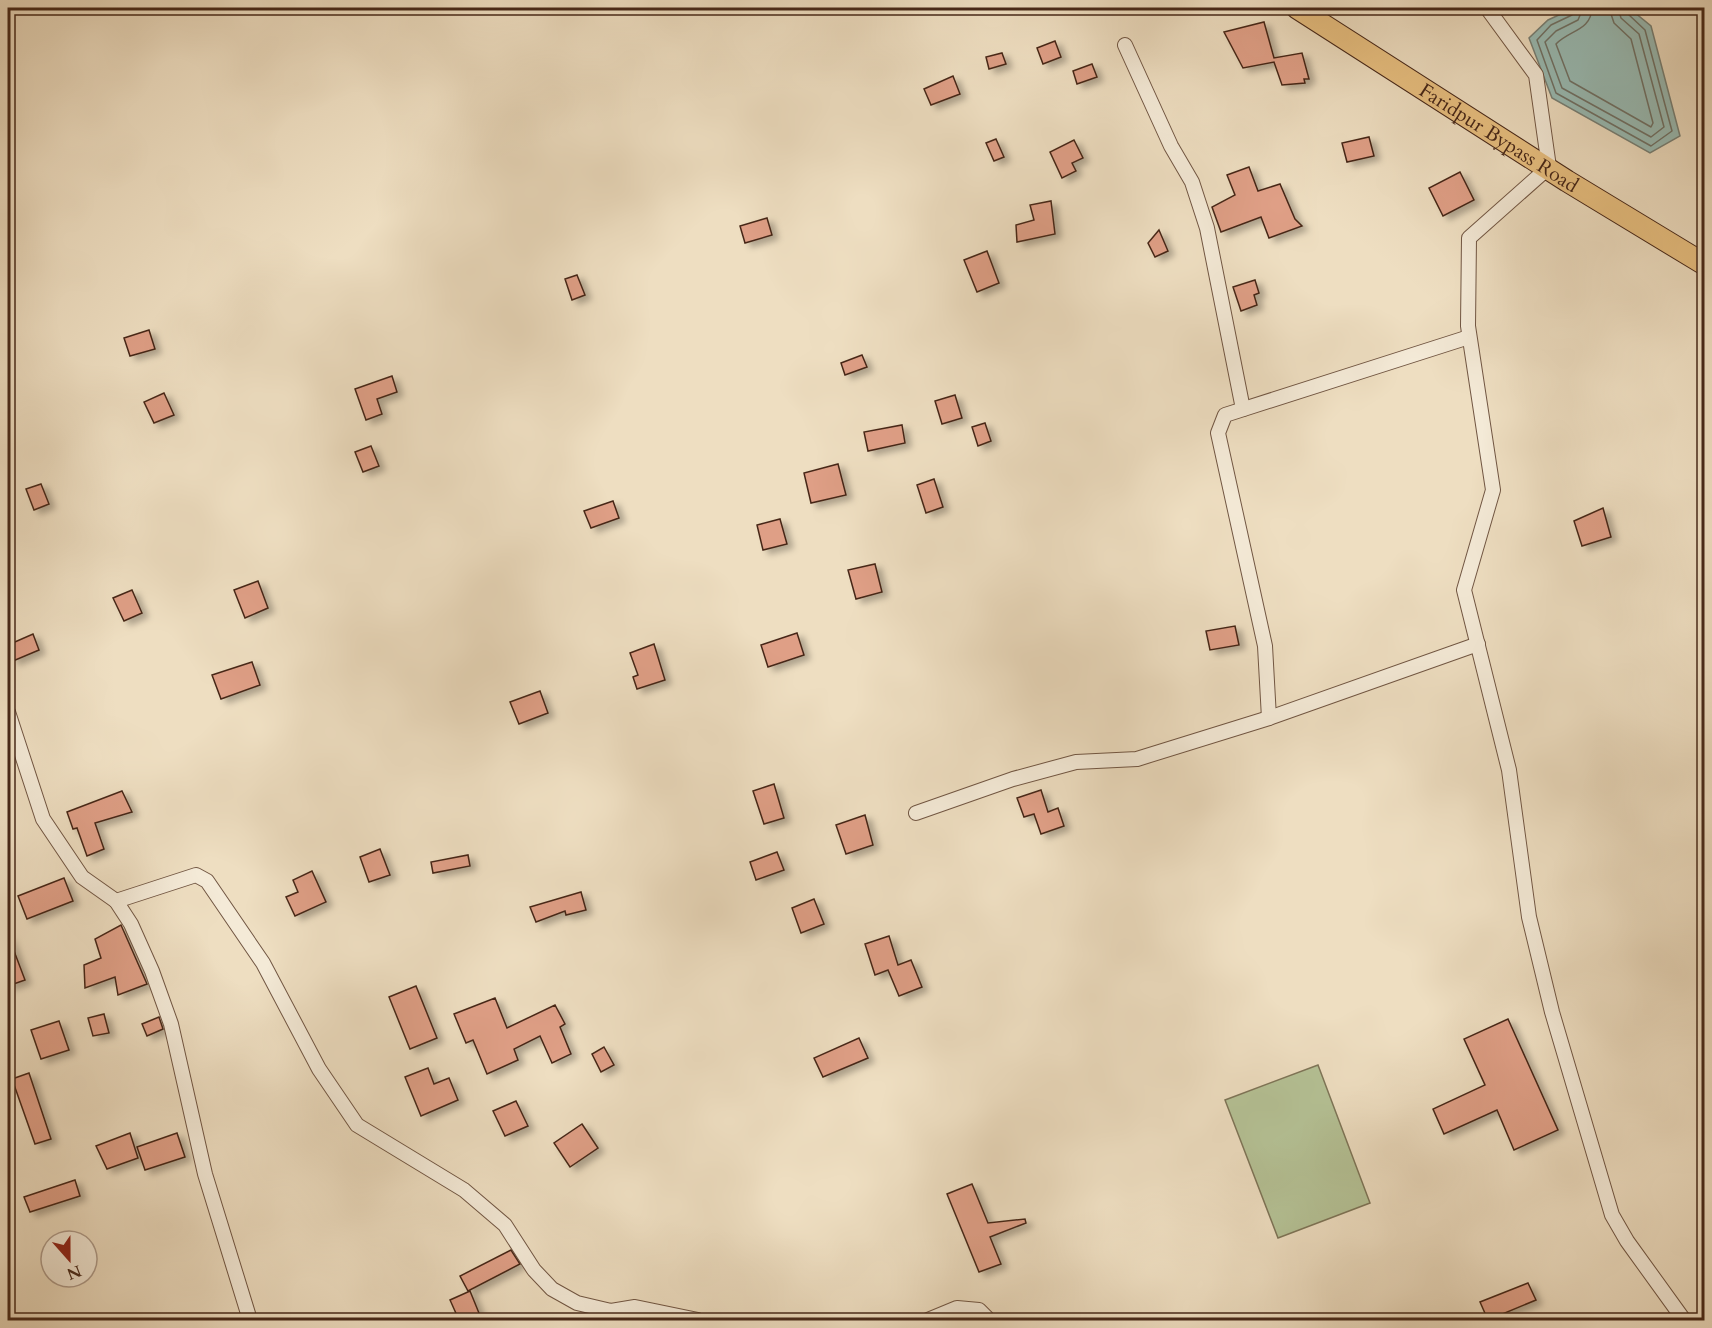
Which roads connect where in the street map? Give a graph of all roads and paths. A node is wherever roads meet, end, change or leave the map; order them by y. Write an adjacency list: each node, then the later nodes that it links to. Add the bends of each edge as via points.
1 (1297, 8): 4 (highway, Faridpur Bypass Road)
2 (1487, 8): 4 (street, via 1536,75)
3 (1125, 45): 7 (street, via 1171,146 1192,182 1207,228)
4 (1549, 167): 5 (highway, Faridpur Bypass Road); 6 (street, via 1469,238)
5 (1704, 264)
6 (1469, 337): 7 (street); 8 (street, via 1492,490 1464,590)
7 (1243, 409): 10 (street, via 1225,415 1218,434 1264,646)
8 (1478, 644): 10 (street); 17 (street, via 1509,770 1529,917 1601,1184 1627,1241)
9 (8, 712): 12 (street, via 43,819 82,877)
10 (1269, 718): 11 (street, via 1137,759 1076,762 1034,773)
11 (916, 813)
12 (116, 901): 13 (street, via 131,924 171,1024 205,1174); 14 (street, via 182,877 196,875 207,881 263,963 319,1069 357,1125 464,1190 505,1225 534,1270 552,1288 577,1303 611,1311 635,1307)
13 (250, 1320)
14 (698, 1320)
15 (928, 1320): 16 (street, via 957,1308 979,1310)
16 (989, 1320)
17 (1684, 1320)

